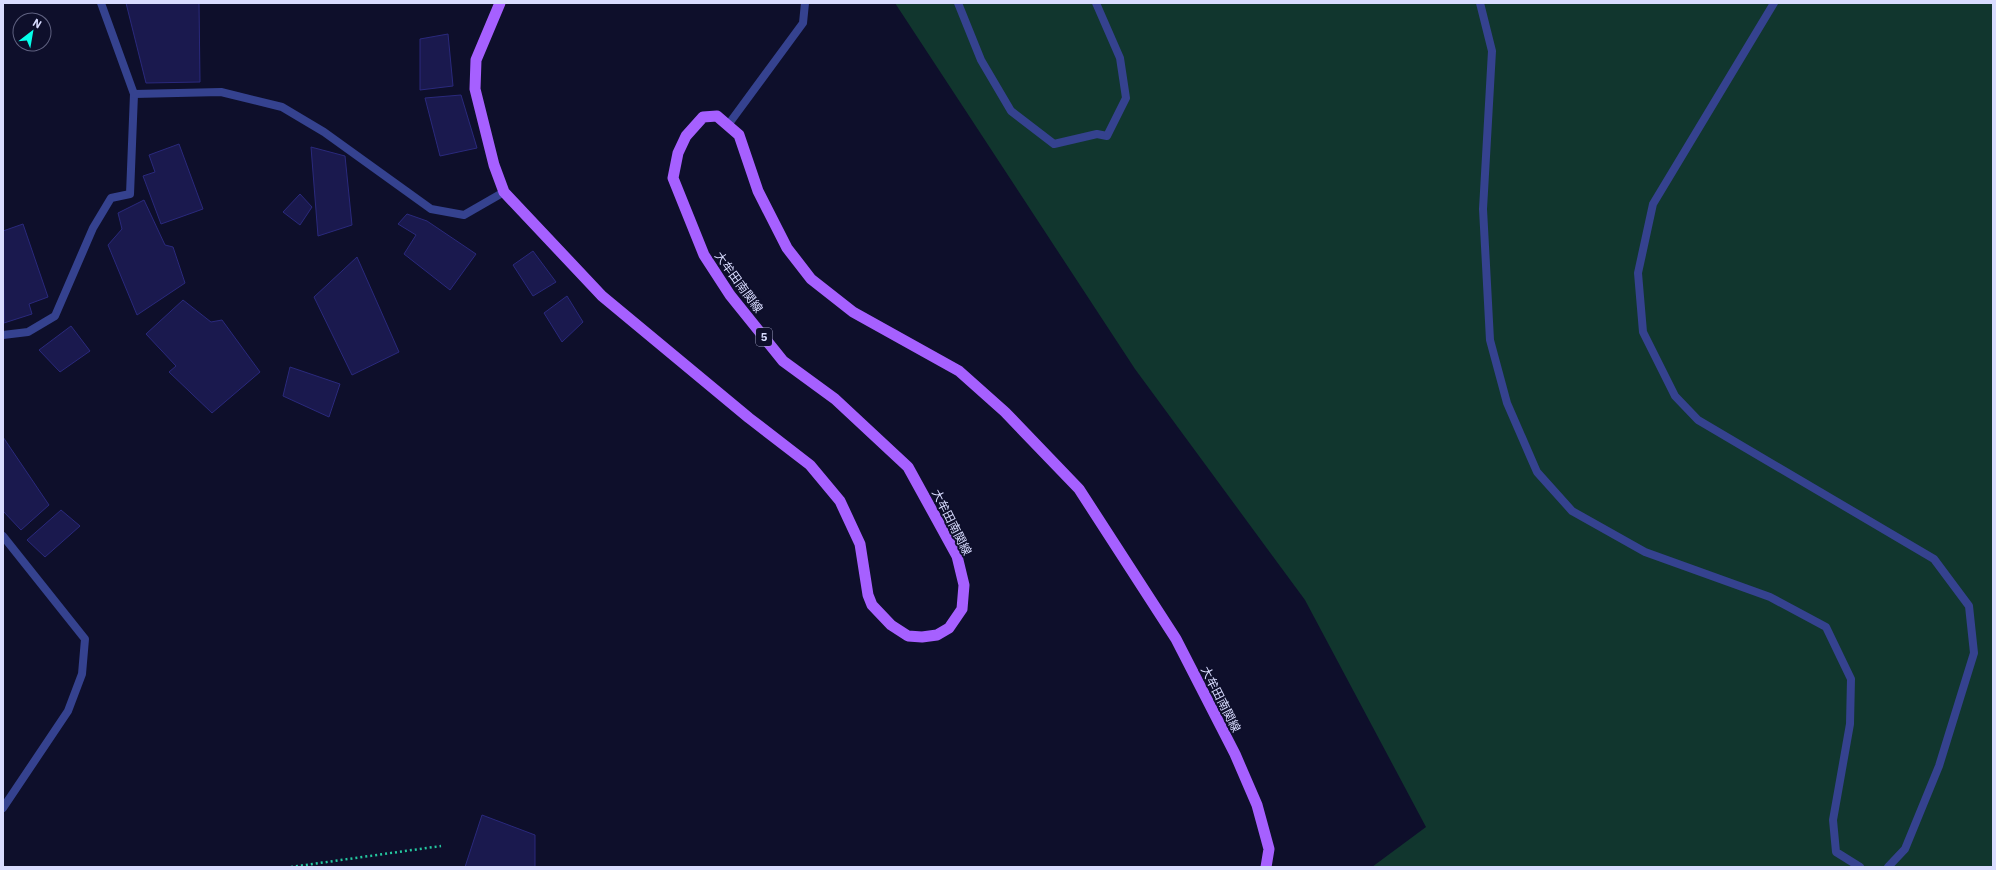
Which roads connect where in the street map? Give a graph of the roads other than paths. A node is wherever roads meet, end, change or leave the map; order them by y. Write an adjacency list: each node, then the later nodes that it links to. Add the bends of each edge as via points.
1 (100, 3): 8 (street)
2 (500, 3): 10 (main road, 大牟田南関線 / 5, via 476,60 475,89 494,165)
3 (805, 3): 9 (street, via 803,23)
4 (958, 3): 5 (street, via 982,60 1011,111 1054,144 1097,134 1107,136 1126,98 1120,58)
5 (1096, 3)
6 (1480, 3): 15 (street, via 1492,52 1483,210 1490,340 1508,403 1537,472 1572,511 1645,552 1770,598 1826,627 1851,679 1850,724 1833,820 1836,852)
7 (1774, 3): 16 (street, via 1653,204 1638,272 1643,332 1675,396 1698,420 1934,559 1969,606 1974,654 1939,766 1905,849)
8 (134, 94): 10 (street, via 221,92 282,107 324,132 431,209 464,214); 11 (street, via 130,194 111,198 93,228 55,316 28,332)
9 (728, 125): 10 (main road, 大牟田南関線 / 5, via 717,116 703,117 686,136 678,153 673,178 704,255 730,295 783,361 835,399 908,466 957,556 964,585 962,608 948,628 937,635 922,638 908,636 885,620 872,605 860,544 840,501 810,465 602,296); 14 (main road, 大牟田南関線 / 5, via 739,134 758,191 787,248 811,279 853,312 959,371 1005,412 1079,489 1176,639 1235,754 1257,805 1269,849)
10 (504, 192)
11 (3, 335)
12 (3, 536): 13 (street, via 85,639 82,674 68,711)
13 (3, 808)
14 (1266, 867)
15 (1860, 867)
16 (1888, 867)

